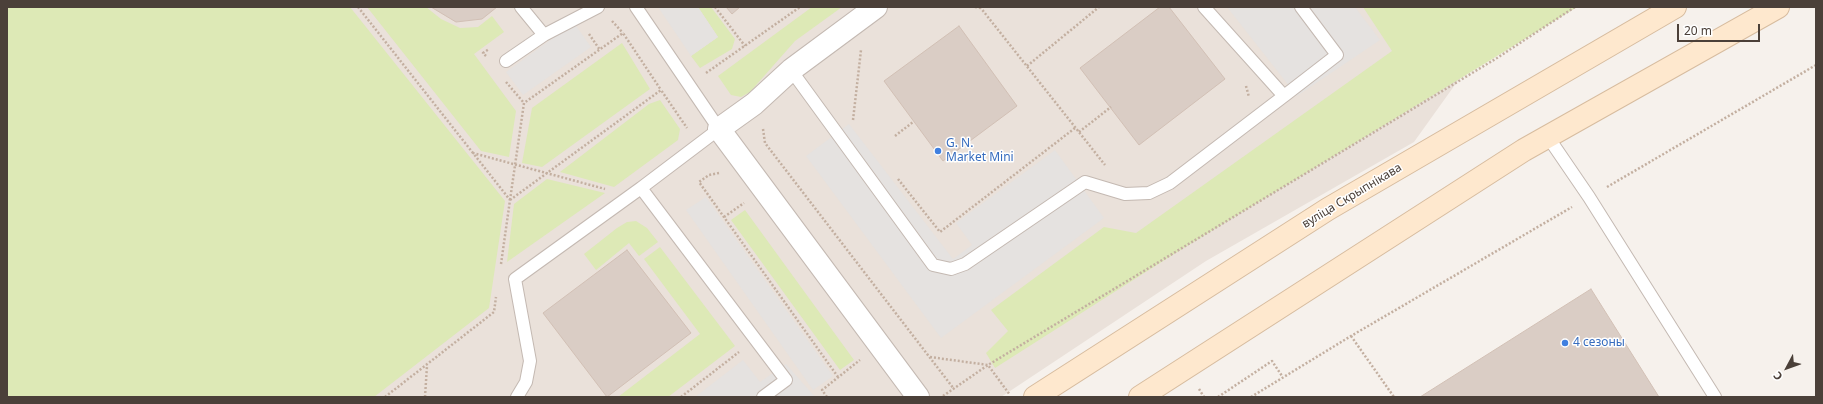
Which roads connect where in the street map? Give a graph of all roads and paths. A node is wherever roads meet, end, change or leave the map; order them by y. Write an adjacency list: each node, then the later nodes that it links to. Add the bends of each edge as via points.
1 (358, 7): 38 (path)
2 (521, 7): 15 (lane)
3 (598, 7): 15 (lane)
4 (636, 7): 33 (lane)
5 (715, 7): 17 (path)
6 (876, 7): 21 (street)
7 (975, 7): 8 (path)
8 (981, 7): 20 (path)
9 (1099, 7): 20 (path)
10 (1204, 7): 24 (lane)
11 (1300, 7): 24 (lane, via 1337,55)
12 (1575, 7): 57 (path, via 1490,62)
13 (1675, 7): 72 (main road, вуліца Скрыпнікава, via 1328,209)
14 (1778, 7): 37 (main road)
15 (544, 35): 18 (lane)
16 (862, 45): 28 (path)
17 (744, 46)
18 (506, 61)
19 (1816, 65): 46 (path)
20 (1027, 66): 32 (path)
21 (792, 70): 30 (lane); 33 (street, via 754,104)
22 (1244, 78): 25 (path)
23 (661, 90): 34 (path); 39 (path, via 623,34 524,103); 42 (path)
24 (1284, 96): 30 (lane, via 1170,183 1149,193 1125,194 1085,182 966,264 951,269 933,265)
25 (1250, 99)
26 (1111, 107): 35 (path)
27 (849, 116): 28 (path)
28 (853, 122): 30 (path)
29 (914, 122): 36 (path)
30 (831, 124)
31 (763, 126): 54 (path, via 765,143)
32 (1075, 128): 35 (path); 43 (path, via 940,232)
33 (720, 129): 44 (lane); 69 (street)
34 (689, 132)
35 (1079, 132): 40 (path)
36 (895, 136)
37 (1548, 137): 46 (lane); 73 (main road)
38 (473, 153): 39 (path); 47 (path)
39 (516, 165): 42 (path); 47 (path)
40 (1107, 168)
41 (721, 172): 49 (path, via 709,175 699,182)
42 (547, 173): 45 (path); 47 (path)
43 (897, 177)
44 (642, 188): 65 (lane, via 515,279 530,361 526,382); 67 (lane, via 786,380)
45 (611, 190)
46 (1589, 197): 52 (path); 77 (lane)
47 (510, 200): 50 (path)
48 (748, 200): 49 (path)
49 (724, 217): 59 (path)
50 (500, 268)
51 (497, 291): 56 (path, via 494,312)
52 (1351, 336): 58 (path); 76 (path)
53 (744, 348): 66 (path)
54 (929, 357): 57 (path); 60 (path)
55 (862, 359): 59 (path)
56 (427, 366): 61 (path); 64 (path)
57 (988, 366): 60 (path); 71 (path)
58 (1282, 376): 74 (path, via 1272,361); 75 (path)
59 (838, 377): 68 (path, via 822,390)
60 (954, 389): 70 (path)
61 (394, 391): 62 (path); 63 (path)
62 (385, 397)
63 (393, 397)
64 (425, 397)
65 (517, 397)
66 (680, 397)
67 (763, 397)
68 (827, 397)
69 (918, 397)
70 (942, 397)
71 (1011, 397)
72 (1035, 397)
73 (1140, 397)
74 (1218, 397)
75 (1250, 397)
76 (1394, 397)
77 (1715, 397)

